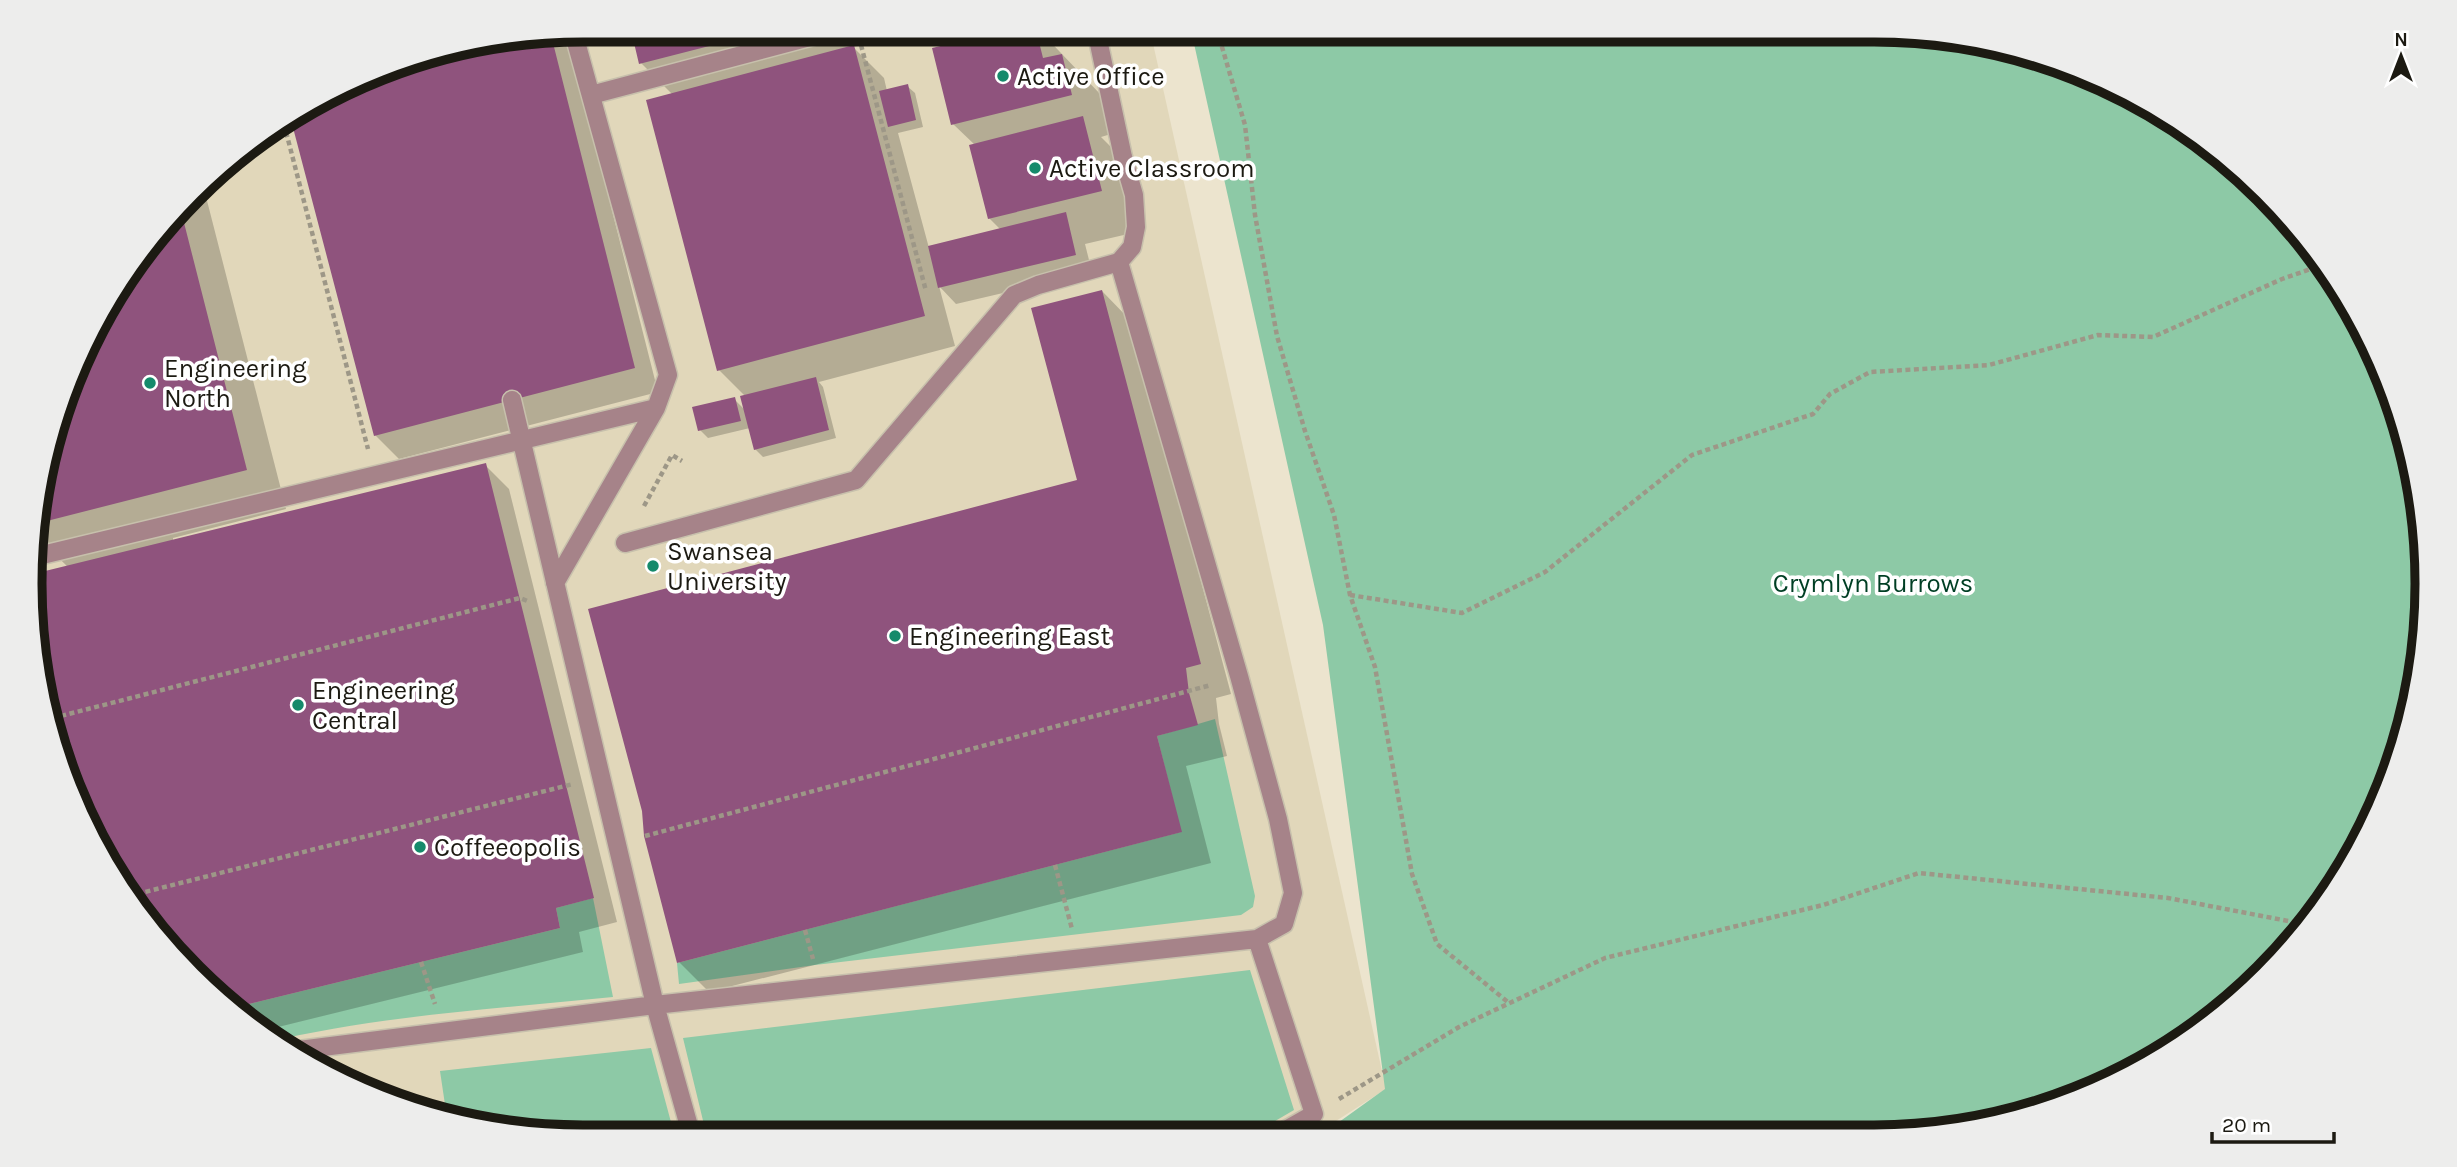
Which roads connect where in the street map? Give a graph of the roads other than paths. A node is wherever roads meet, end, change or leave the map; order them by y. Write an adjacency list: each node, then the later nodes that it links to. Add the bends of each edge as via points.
1 (576, 42): 4 (street)
2 (789, 42): 4 (street)
3 (1099, 42): 5 (street, via 1134,195 1132,247)
4 (591, 94): 7 (street, via 668,375)
5 (1119, 262): 9 (street, via 1014,295 856,480); 12 (street, via 1278,819 1293,893 1284,924)
6 (512, 400): 8 (street)
7 (656, 408): 8 (street); 11 (street)
8 (521, 440): 10 (street); 11 (street)
9 (625, 543)
10 (43, 554)
11 (555, 583): 13 (street)
12 (1257, 939): 13 (street); 16 (street, via 1314,1114)
13 (655, 1005): 14 (street); 15 (street)
14 (308, 1049)
15 (689, 1125)
16 (1295, 1125)

